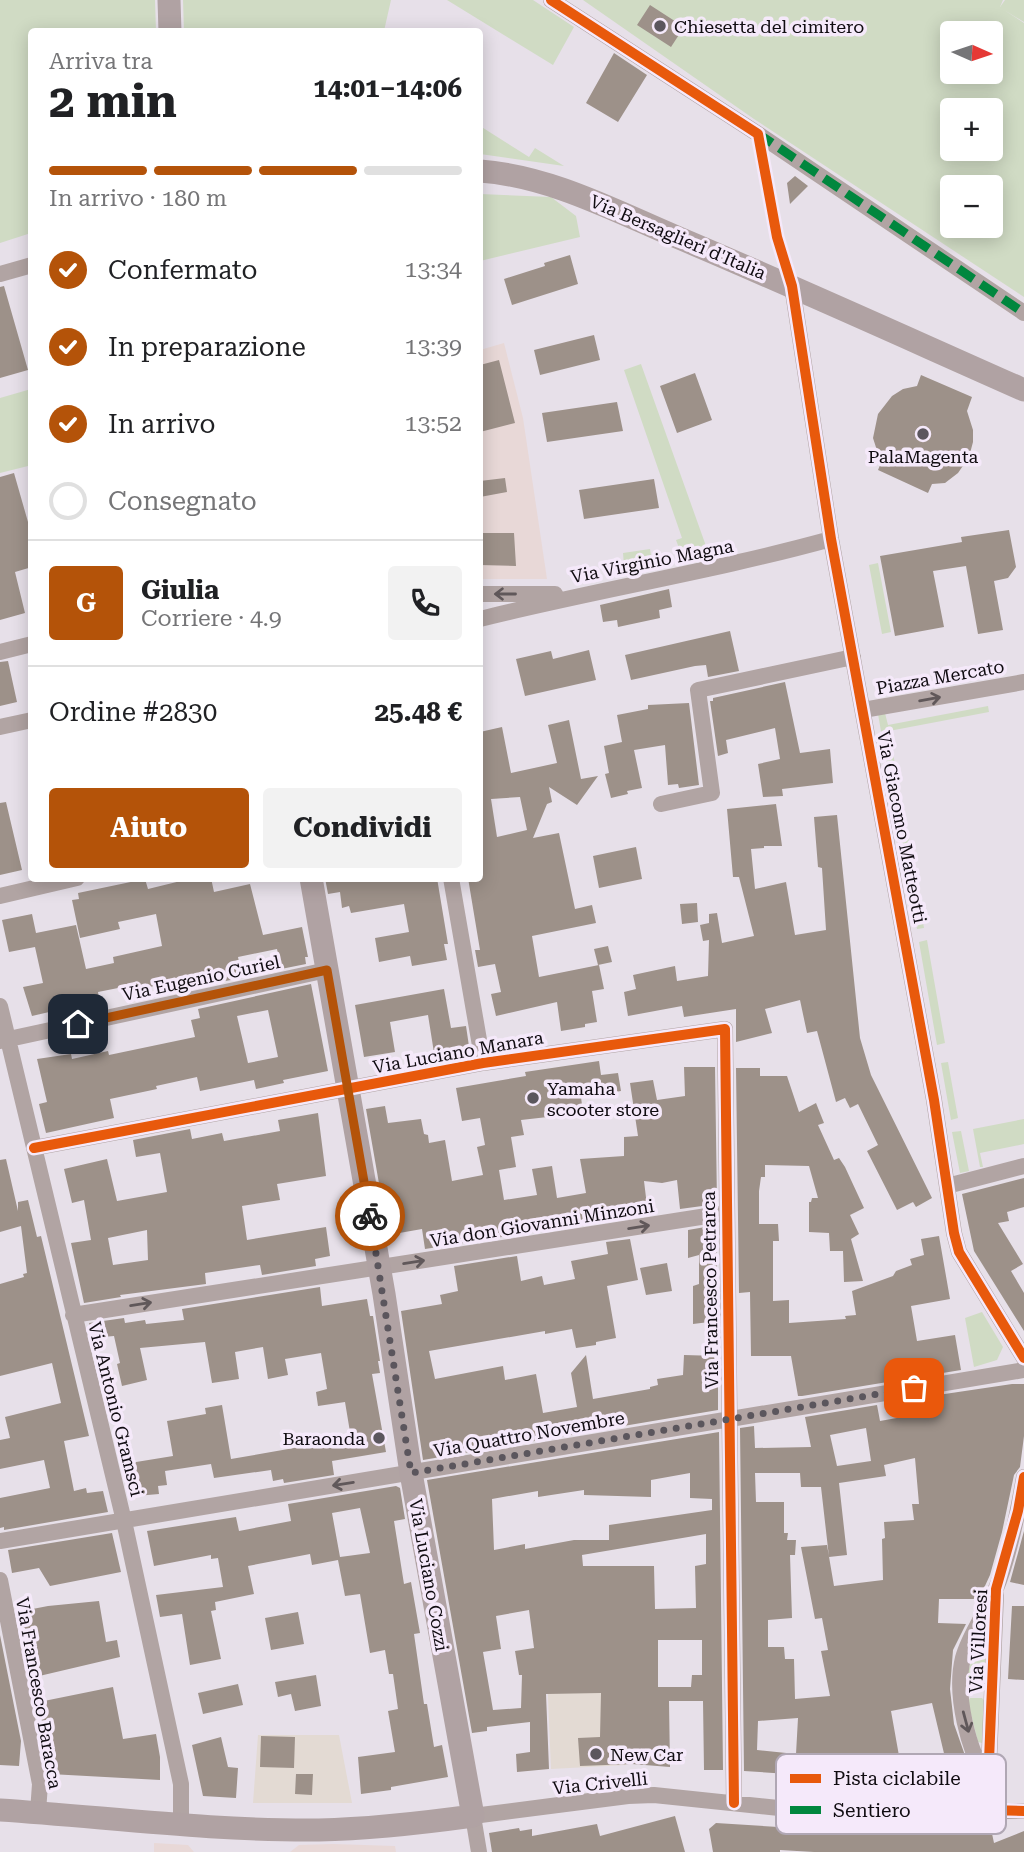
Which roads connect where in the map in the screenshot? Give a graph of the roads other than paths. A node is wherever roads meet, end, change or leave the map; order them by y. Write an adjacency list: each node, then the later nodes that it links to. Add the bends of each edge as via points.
1 (169, 0): 3 (street)
2 (551, 0): 8 (street)
3 (170, 28)
4 (483, 171): 7 (street, Via Bersaglieri d'Italia, via 528,178 568,191)
5 (28, 266): 6 (street)
6 (0, 274)
7 (792, 286): 9 (street, Via Bersaglieri d'Italia); 10 (street, Via Giacomo Matteotti)
8 (1024, 313)
9 (1024, 390)
10 (831, 538): 12 (street, Via Virginio Magna, via 742,562); 16 (street, Via Giacomo Matteotti)
11 (483, 594): 12 (street, one-way to 11)
12 (579, 594): 13 (street, Via Virginio Magna)
13 (483, 618)
14 (28, 645): 15 (street)
15 (0, 652)
16 (853, 657): 18 (street, Via Giacomo Matteotti); 21 (street, via 698,690 712,793)
17 (1024, 682): 18 (street, Piazza Mercato, one-way to 17)
18 (863, 710): 34 (street, Via Giacomo Matteotti)
19 (28, 721): 20 (street)
20 (0, 727)
21 (661, 804)
22 (60, 882): 25 (street)
23 (312, 882): 26 (street, Via Luciano Cozzi)
24 (452, 882): 30 (street)
25 (0, 896)
26 (327, 970): 29 (street, Via Eugenio Curiel); 31 (street, Via Luciano Cozzi)
27 (0, 1006): 29 (street, Via Antonio Gramsci)
28 (725, 1029): 30 (street, Via Luciano Manara); 35 (street, Via Francesco Petrarca)
29 (4, 1040): 32 (street, Via Antonio Gramsci)
30 (483, 1063): 31 (street, Via Luciano Manara)
31 (348, 1088): 32 (street, Via Luciano Manara); 36 (street, Via Luciano Cozzi)
32 (34, 1148): 37 (street, Via Antonio Gramsci)
33 (1024, 1166): 34 (street)
34 (947, 1186): 38 (street, Via Giacomo Matteotti, via 959,1252)
35 (726, 1213): 36 (street, Via don Giovanni Minzoni, one-way to 35); 40 (street, Via Francesco Petrarca)
36 (379, 1268): 37 (street, Via don Giovanni Minzoni, one-way to 36); 41 (street, Via Luciano Cozzi)
37 (73, 1315): 43 (street, Via Antonio Gramsci)
38 (1024, 1358)
39 (1024, 1370): 40 (street, Via Quattro Novembre)
40 (729, 1419): 41 (street, Via Quattro Novembre); 49 (street, Via Francesco Petrarca)
41 (411, 1473): 43 (street, Via Quattro Novembre, one-way to 43); 55 (street, Via Luciano Cozzi)
42 (1024, 1477): 46 (street, Via Villoresi)
43 (124, 1521): 44 (street, Via Quattro Novembre); 56 (street, Via Antonio Gramsci, via 181,1784)
44 (0, 1541)
45 (0, 1580): 54 (street, Via Francesco Baracca, via 40,1784)
46 (996, 1589): 47 (street, Via Villoresi, one-way to 47, via 963,1656 960,1678 961,1703); 48 (street, Via Villoresi)
47 (975, 1754)
48 (989, 1754)
49 (733, 1803): 50 (street, Via Crivelli); 55 (street, Via Crivelli, via 654,1795)
50 (776, 1808)
51 (0, 1810): 54 (street, Via Crivelli)
52 (1006, 1811): 53 (street, Via Crivelli)
53 (1024, 1811)
54 (38, 1812): 56 (street, Via Crivelli)
55 (473, 1816): 56 (street, Via Crivelli, via 318,1830); 57 (street)
56 (181, 1823)
57 (480, 1852)

